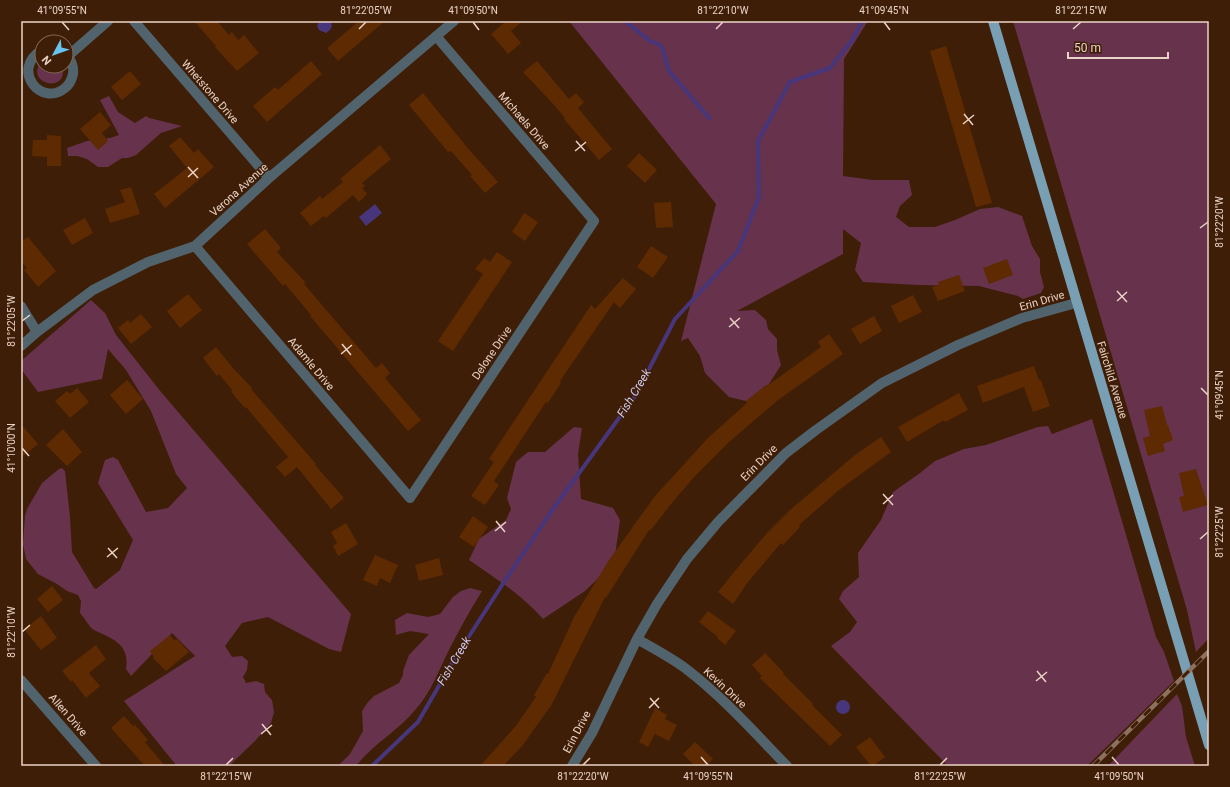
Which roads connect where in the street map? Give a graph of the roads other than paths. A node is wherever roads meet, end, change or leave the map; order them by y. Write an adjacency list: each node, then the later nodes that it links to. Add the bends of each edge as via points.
1 (108, 21): 6 (street)
2 (134, 21): 9 (street, Whetstone Drive)
3 (454, 21): 5 (street, Verona Avenue)
4 (993, 21): 12 (main road, Fairchild Avenue)
5 (436, 36): 9 (street, Verona Avenue); 10 (street, Michaels Drive)
6 (74, 49)
7 (34, 56): 8 (street, via 28,72 34,86 40,90 55,93 62,90 72,79)
8 (73, 74)
9 (269, 178): 11 (street, Verona Avenue)
10 (594, 221): 16 (street, Delone Drive)
11 (195, 246): 14 (street, Verona Avenue, via 148,262 93,290); 16 (street, Adamle Drive)
12 (1076, 303): 17 (street, Erin Drive, via 1022,318 958,345 882,383 816,430 774,464 715,526 687,559); 19 (main road, Fairchild Avenue)
13 (21, 306): 14 (street)
14 (37, 332): 15 (street, Verona Avenue)
15 (21, 346)
16 (410, 498)
17 (637, 639): 21 (street, Erin Drive, via 592,733); 22 (street, Kevin Drive, via 696,677)
18 (21, 680): 20 (street, Allen Drive)
19 (1209, 746)
20 (96, 766)
21 (572, 766)
22 (787, 766)

